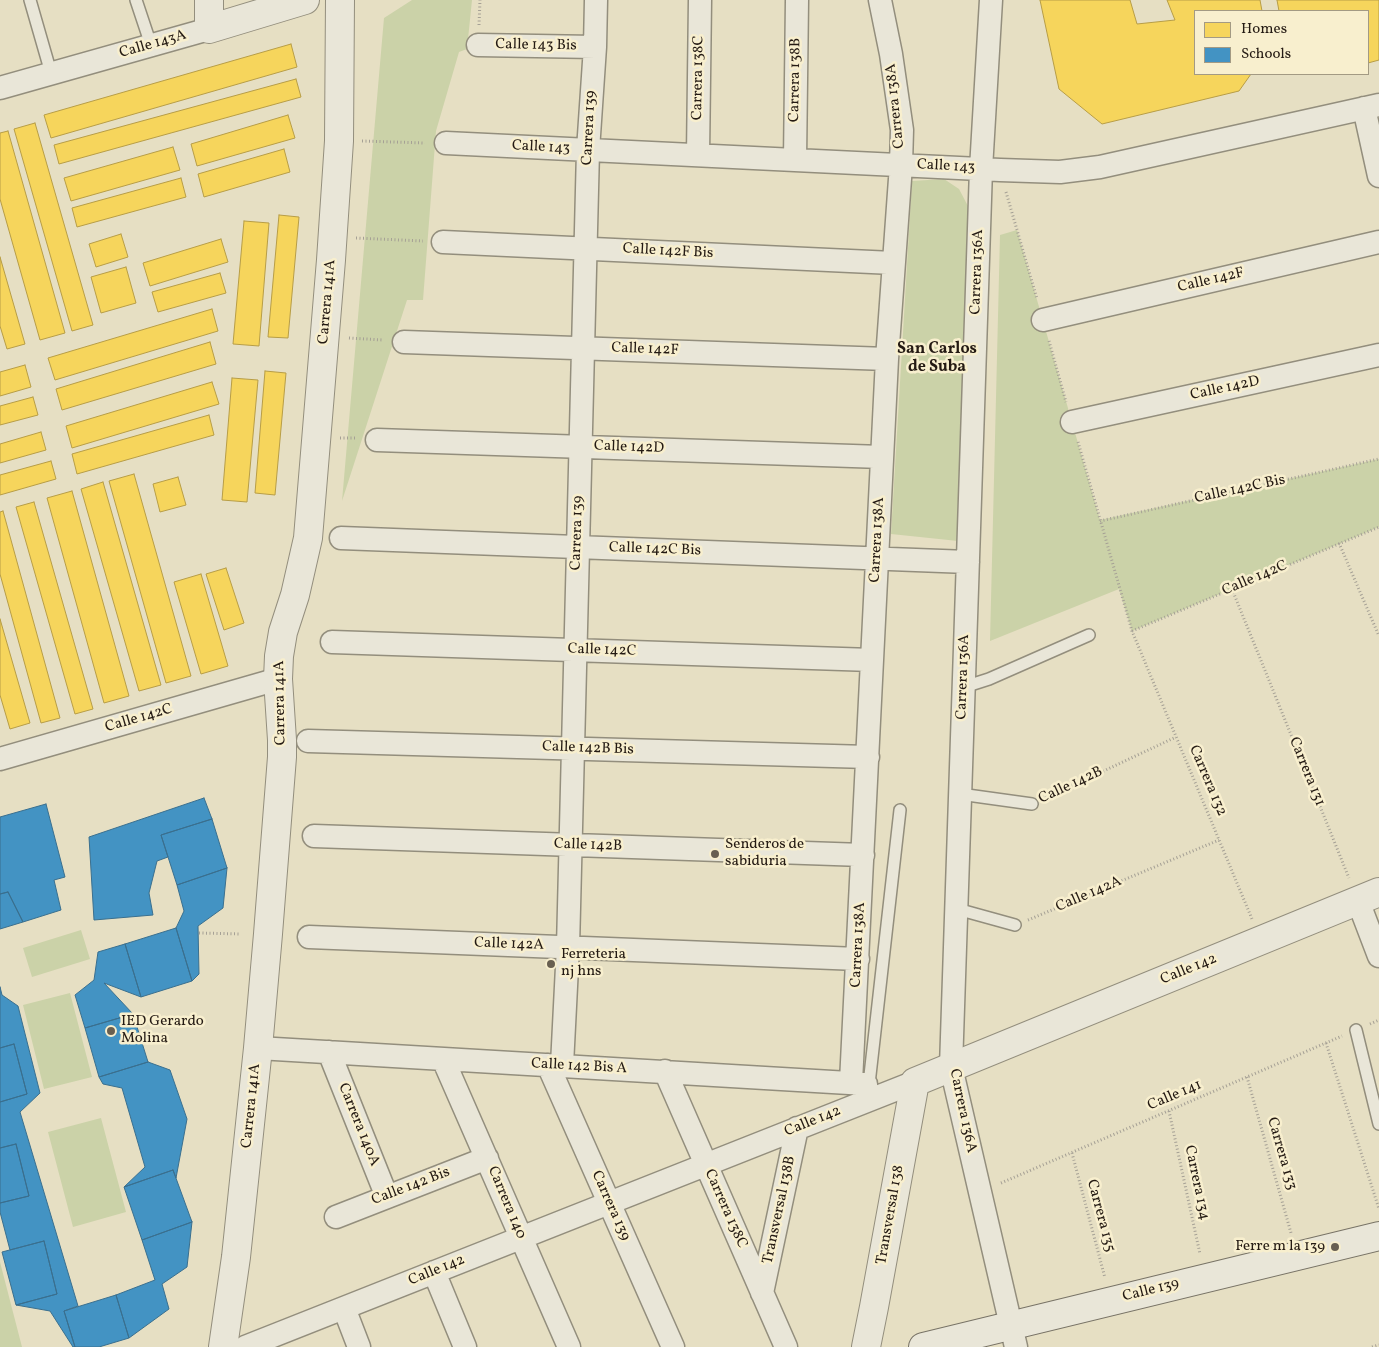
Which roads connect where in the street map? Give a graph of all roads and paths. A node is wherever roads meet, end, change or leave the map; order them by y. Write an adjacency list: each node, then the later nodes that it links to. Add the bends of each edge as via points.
1 (30, 0): 15 (lane)
2 (136, 0): 12 (lane)
3 (209, 0): 11 (street)
4 (305, 0): 11 (street, Calle 143A)
5 (340, 0): 18 (street, Carrera 141A)
6 (596, 0): 14 (street, Carrera 139)
7 (700, 0): 21 (street, Carrera 138C)
8 (797, 0): 22 (street, Carrera 138B)
9 (880, 0): 23 (street, Carrera 138A, via 902,130)
10 (991, 0): 24 (street, Carrera 136A)
11 (209, 29): 12 (street, Calle 143A)
12 (151, 45): 15 (street, Calle 143A)
13 (478, 45): 14 (street, Calle 143 Bis)
14 (595, 47): 20 (street, Carrera 139)
15 (52, 74): 16 (street, Calle 143A)
16 (0, 88)
17 (1371, 106): 24 (street, Calle 143, via 1100,167 1060,172); 25 (street)
18 (339, 141): 19 (path); 26 (street, Carrera 141A)
19 (446, 143): 20 (street, Calle 143)
20 (588, 150): 21 (street, Calle 143); 29 (street, Carrera 139)
21 (698, 155): 22 (street, Calle 143)
22 (795, 160): 23 (street, Calle 143)
23 (901, 165): 24 (street, Calle 143); 30 (street, Carrera 138A)
24 (982, 169): 49 (street, Carrera 136A)
25 (1379, 176)
26 (333, 237): 27 (path); 32 (street, Carrera 141A)
27 (443, 242): 29 (street, Calle 142F Bis)
28 (1379, 242): 31 (street, Calle 142F)
29 (585, 248): 30 (street, Calle 142F Bis); 34 (street, Carrera 139)
30 (893, 263): 36 (street, Carrera 138A)
31 (1043, 320)
32 (325, 336): 33 (path); 38 (street, Carrera 141A)
33 (404, 342): 34 (street, Calle 142F)
34 (583, 348): 36 (street, Calle 142F); 40 (street, Carrera 139)
35 (1379, 355): 37 (street, Calle 142D)
36 (887, 358): 41 (street, Carrera 138A)
37 (1072, 422)
38 (317, 436): 39 (path); 57 (street, Carrera 141A, via 308,538 283,632)
39 (377, 440): 40 (street, Calle 142D)
40 (580, 447): 41 (street, Calle 142D); 47 (street, Carrera 139)
41 (882, 457): 48 (street, Carrera 138A)
42 (1379, 459): 43 (path, Calle 142C Bis)
43 (1100, 521)
44 (1379, 527): 46 (path, Calle 142C)
45 (341, 538): 47 (street, Calle 142C Bis)
46 (1339, 544): 50 (path, Calle 142C); 53 (path)
47 (578, 547): 48 (street, Calle 142C Bis); 55 (street, Carrera 139)
48 (877, 558): 49 (street, Calle 142C Bis); 56 (street, Carrera 138A)
49 (968, 562): 58 (street, Carrera 136A)
50 (1232, 589): 51 (path, Calle 142C); 71 (path, Carrera 131)
51 (1132, 631): 59 (path, Carrera 132)
52 (1090, 635): 58 (lane)
53 (1379, 636)
54 (332, 642): 55 (street, Calle 142C)
55 (575, 650): 56 (street, Calle 142C); 61 (street, Carrera 139)
56 (872, 660): 62 (street, Carrera 138A)
57 (278, 679): 63 (street, Calle 142C); 84 (street, Carrera 141A, via 282,757)
58 (964, 687): 64 (street, Carrera 136A)
59 (1176, 737): 65 (path, Calle 142B); 68 (path, Carrera 132)
60 (308, 741): 61 (street, Calle 142B Bis)
61 (572, 749): 62 (street, Calle 142B Bis); 69 (street, Carrera 139)
62 (868, 757): 70 (street, Carrera 138A)
63 (0, 759)
64 (960, 794): 65 (lane, Calle 142B); 72 (street, Carrera 136A)
65 (1032, 804)
66 (900, 810): 91 (lane)
67 (314, 836): 69 (street, Calle 142B)
68 (1219, 840): 73 (path, Calle 142A); 77 (path, Carrera 132)
69 (570, 845): 70 (street, Calle 142B); 78 (street, Carrera 139)
70 (863, 855): 80 (street, Carrera 138A)
71 (1368, 896): 77 (street, Calle 142); 79 (street)
72 (957, 909): 73 (lane); 88 (street, Carrera 136A)
73 (1015, 926)
74 (198, 933): 75 (path)
75 (241, 934)
76 (309, 937): 78 (street, Calle 142A)
77 (1261, 940): 88 (street, Calle 142)
78 (568, 948): 80 (street, Calle 142A); 87 (street, Carrera 139)
79 (1379, 956)
80 (858, 959): 91 (street, Carrera 138A)
81 (1379, 1020): 82 (path, Calle 141)
82 (1356, 1030): 83 (path, Calle 141); 94 (lane)
83 (1326, 1043): 90 (path, Calle 141); 102 (path)
84 (258, 1048): 85 (street, Calle 142 Bis A); 114 (street, Carrera 141A)
85 (329, 1052): 86 (street, Calle 142 Bis A); 100 (street, Carrera 140A)
86 (443, 1059): 87 (street, Calle 142 Bis A); 97 (street, Carrera 140)
87 (555, 1065): 89 (street, Calle 142 Bis A); 101 (street, Carrera 139)
88 (951, 1067): 92 (street, Calle 142); 99 (street, Carrera 136A)
89 (665, 1072): 91 (street, Calle 142 Bis A); 98 (street, Carrera 138C)
90 (1247, 1077): 93 (path, Calle 141); 106 (path, Carrera 133)
91 (860, 1083): 92 (street, Calle 142 Bis A)
92 (908, 1085): 95 (street, Calle 142); 121 (street, Transversal 138)
93 (1169, 1111): 96 (path, Calle 141); 107 (path, Carrera 134)
94 (1379, 1124)
95 (797, 1128): 98 (street, Calle 142); 110 (street, Transversal 138B)
96 (1072, 1153): 99 (path, Calle 141); 109 (path, Carrera 135)
97 (487, 1158): 100 (street, Calle 142 Bis); 105 (street, Carrera 140)
98 (706, 1165): 101 (street, Calle 142); 110 (street, Carrera 138C)
99 (980, 1192): 112 (street, Carrera 136A)
100 (387, 1197): 103 (street, Calle 142 Bis)
101 (609, 1203): 105 (street, Calle 142); 119 (street, Carrera 139)
102 (1379, 1209)
103 (336, 1217)
104 (1379, 1236): 112 (street, Calle 139)
105 (521, 1238): 108 (street, Calle 142); 118 (street, Carrera 140)
106 (1292, 1238)
107 (1201, 1260)
108 (434, 1272): 111 (street, Calle 142); 117 (street)
109 (1107, 1285)
110 (762, 1293): 120 (street, Carrera 138C)
111 (344, 1308): 115 (street, Calle 142); 116 (street)
112 (1013, 1336): 122 (street, Calle 139)
113 (1379, 1345): 123 (path)
114 (223, 1347)
115 (246, 1347)
116 (359, 1347)
117 (465, 1347)
118 (569, 1347)
119 (673, 1347)
120 (786, 1347)
121 (866, 1347)
122 (923, 1347)
123 (1372, 1347)

